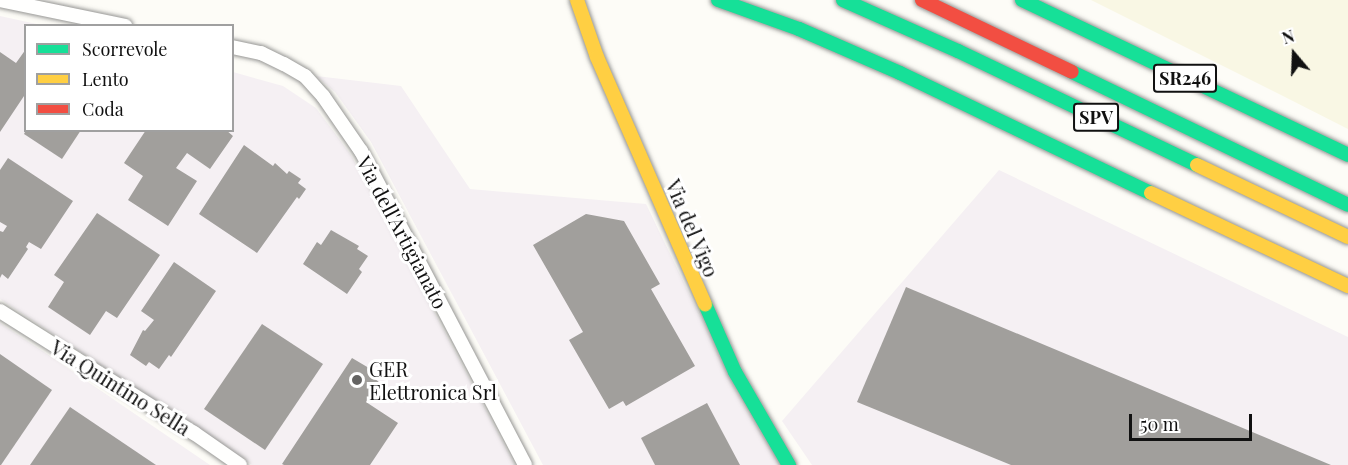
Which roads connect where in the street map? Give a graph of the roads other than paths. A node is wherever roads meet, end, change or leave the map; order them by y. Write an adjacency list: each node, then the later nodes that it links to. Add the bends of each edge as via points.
1 (0, 0): 7 (street)
2 (577, 0): 16 (main road, Via del Vigo, via 597,57 735,372)
3 (718, 0): 12 (main road, via 799,29 900,73)
4 (843, 0): 11 (main road, SPV)
5 (922, 0): 10 (main road, SPV)
6 (1022, 0): 9 (main road, SR246)
7 (115, 24)
8 (234, 48): 15 (street, Via dell'Artigianato, via 261,53 284,64 305,76 323,96 361,151)
9 (1348, 155)
10 (1348, 205)
11 (1348, 237)
12 (1348, 286)
13 (0, 311): 14 (street, Via Quintino Sella)
14 (240, 465)
15 (525, 465)
16 (789, 465)

